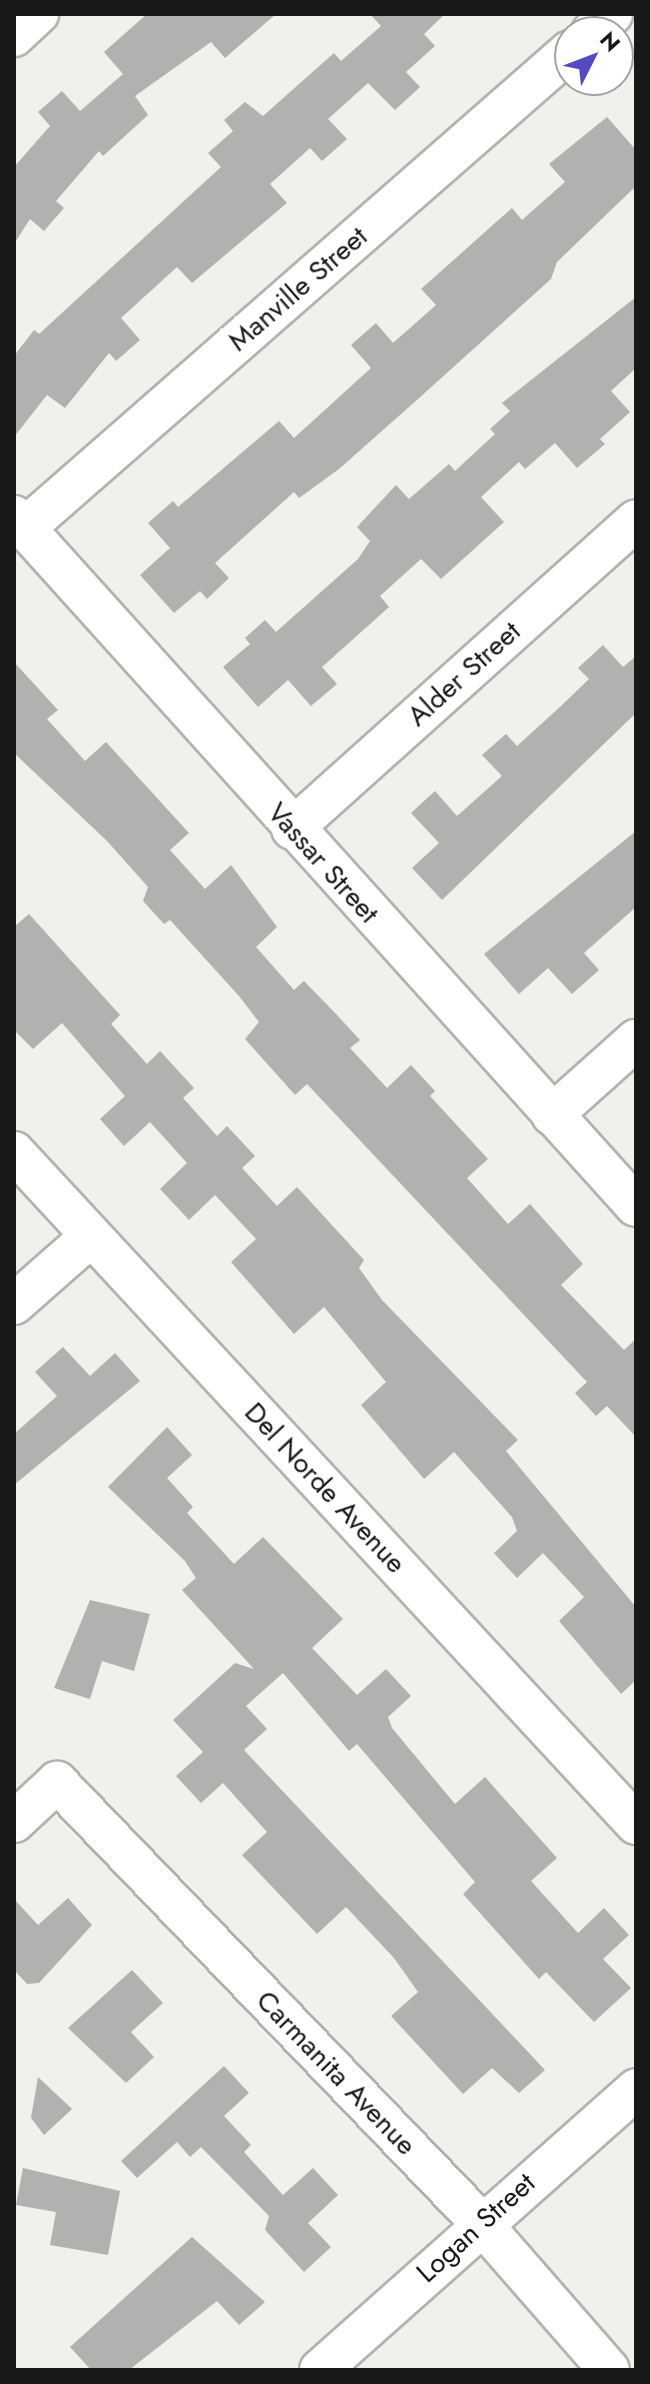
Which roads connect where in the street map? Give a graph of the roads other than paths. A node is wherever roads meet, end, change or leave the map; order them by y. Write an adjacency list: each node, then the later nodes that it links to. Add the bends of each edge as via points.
1 (38, 14): 2 (street)
2 (14, 36)
3 (554, 65): 5 (street, Manville Street)
4 (636, 520): 6 (street, Alder Street)
5 (20, 522): 6 (street, Vassar Street)
6 (292, 829): 8 (street, Vassar Street)
7 (636, 1040): 8 (street)
8 (552, 1115): 10 (street, Vassar Street)
9 (14, 1152): 11 (street, Del Norde Avenue)
10 (636, 1206)
11 (91, 1236): 12 (street); 14 (street, Del Norde Avenue)
12 (14, 1304)
13 (14, 1822): 16 (street, Carmanita Avenue, via 57,1782)
14 (636, 1824)
15 (636, 2089): 16 (street, Logan Street)
16 (480, 2222): 17 (street, Logan Street); 18 (street, Carmanita Avenue)
17 (320, 2370)
18 (609, 2370)

